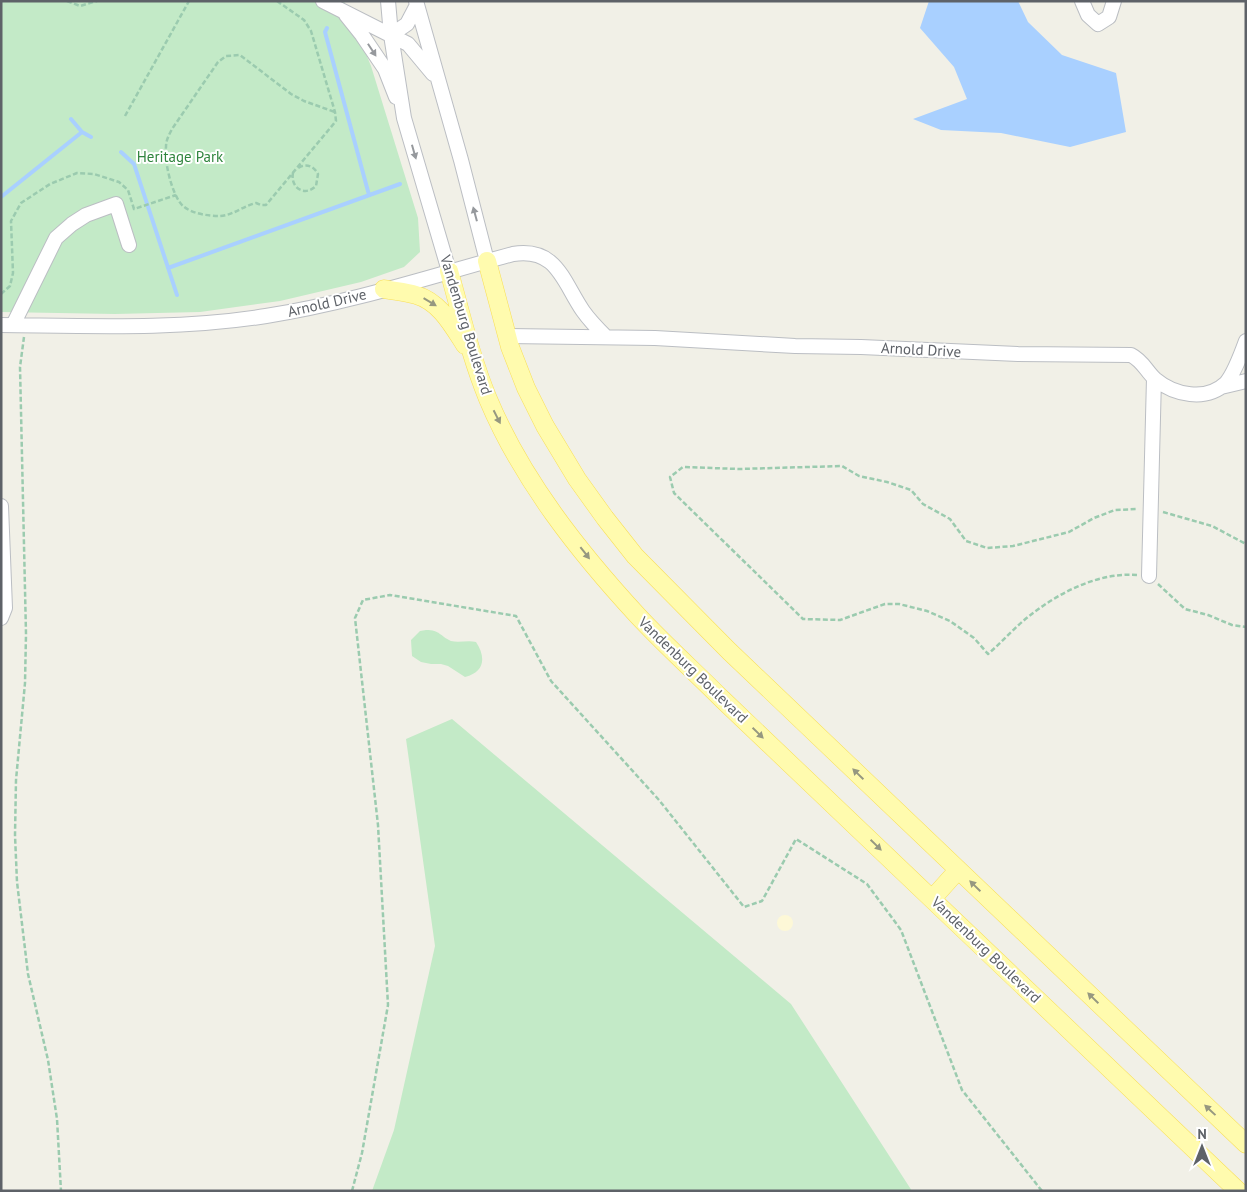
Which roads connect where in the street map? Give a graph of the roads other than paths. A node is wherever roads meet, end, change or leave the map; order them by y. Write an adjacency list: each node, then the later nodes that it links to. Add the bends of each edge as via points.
1 (324, 1): 6 (street)
2 (388, 1): 7 (street, Vandenburg Boulevard)
3 (1082, 1): 4 (street, via 1088,15 1098,24 1109,17)
4 (1114, 1)
5 (416, 3): 7 (street, via 407,24); 8 (street)
6 (343, 10): 7 (street); 9 (street, one-way to 9, via 384,69)
7 (391, 35): 8 (street, via 408,44); 9 (street, Vandenburg Boulevard)
8 (438, 80): 11 (street, one-way to 8)
9 (404, 118): 12 (street, Vandenburg Boulevard, one-way to 12)
10 (129, 245): 14 (street, via 116,204 72,224 56,238)
11 (487, 261): 12 (street, Arnold Drive); 15 (main road); 16 (street, Arnold Drive, via 521,252 550,260 583,311)
12 (449, 271): 13 (street, Arnold Drive); 18 (main road, Vandenburg Boulevard)
13 (384, 289): 14 (street, Arnold Drive, via 311,308 178,326); 18 (main road, one-way to 18, via 414,294 438,307)
14 (13, 325)
15 (507, 336): 16 (street, Arnold Drive); 25 (main road, one-way to 15, via 729,651 635,556 582,486 545,426 526,388)
16 (606, 338): 19 (street, Arnold Drive, via 1018,354 1131,355 1139,359)
17 (1246, 341): 21 (street, via 1228,379)
18 (474, 356): 26 (main road, Vandenburg Boulevard, one-way to 26, via 487,396 512,448 559,521 600,574 646,624)
19 (1154, 378): 21 (street, Arnold Drive, via 1171,389 1191,395 1212,392); 23 (street)
20 (1246, 381): 21 (street, Arnold Drive)
21 (1220, 387)
22 (1, 506): 24 (street, via 5,608)
23 (1150, 576)
24 (1, 618)
25 (958, 870): 26 (main road); 27 (main road, one-way to 25)
26 (932, 899): 28 (main road, Vandenburg Boulevard)
27 (1246, 1144)
28 (1238, 1191)

